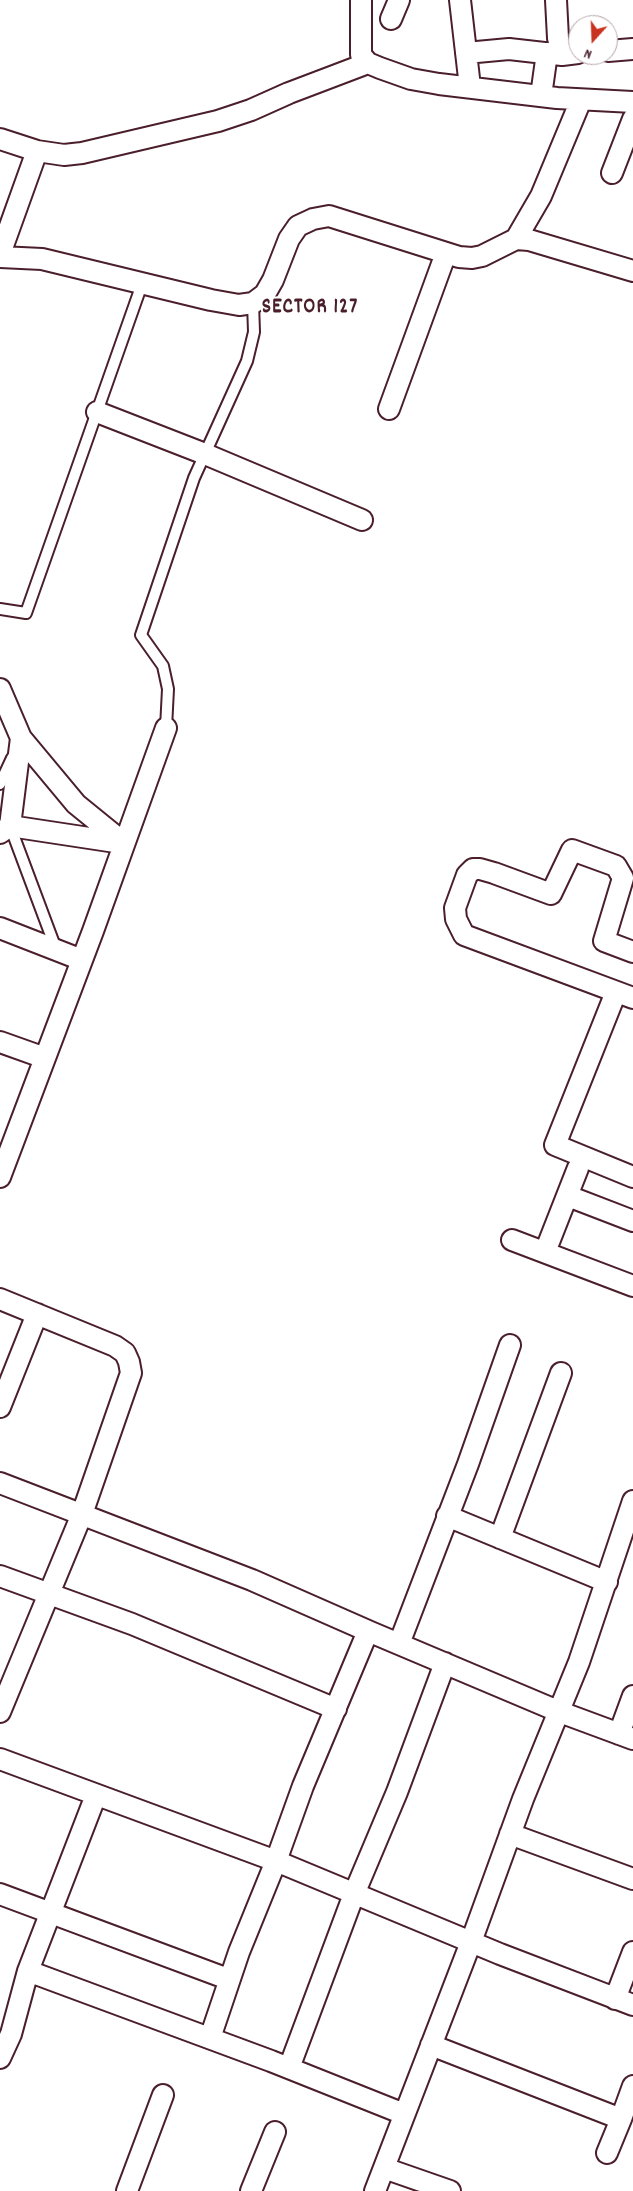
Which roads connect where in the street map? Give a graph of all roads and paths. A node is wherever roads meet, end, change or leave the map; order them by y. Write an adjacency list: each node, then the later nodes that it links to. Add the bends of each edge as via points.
1 (361, 0): 10 (street, via 361,55)
2 (399, 0): 5 (street)
3 (460, 0): 8 (street)
4 (556, 0): 9 (street)
5 (391, 19)
6 (633, 49): 7 (street)
7 (618, 50)
8 (466, 53): 9 (street, via 515,50); 11 (street)
9 (562, 54): 12 (street)
10 (368, 63): 11 (street, via 411,79); 17 (street, via 218,121 82,153)
11 (470, 87): 12 (street)
12 (541, 96): 13 (street)
13 (582, 100): 14 (street); 19 (street, via 541,196)
14 (633, 102)
15 (633, 119): 18 (street)
16 (0, 139): 17 (street)
17 (37, 151): 21 (street)
18 (612, 173)
19 (516, 239): 20 (street, via 482,256 472,258); 22 (street, via 546,243)
20 (446, 253): 24 (street, via 328,216 313,219 298,226 265,294); 25 (street)
21 (0, 255): 23 (street, via 42,259)
22 (633, 271)
23 (142, 284): 24 (street, via 239,305); 26 (lane)
24 (253, 303): 27 (lane, via 254,332 247,360)
25 (389, 409)
26 (97, 412): 27 (street); 29 (lane, via 26,613)
27 (205, 454): 28 (street); 31 (lane, via 141,635 163,666 168,689)
28 (362, 520)
29 (0, 608)
30 (0, 689): 32 (street)
31 (166, 728): 35 (street)
32 (21, 738): 33 (lane); 34 (street); 35 (street, via 76,804)
33 (0, 784)
34 (5, 829): 35 (street); 37 (lane)
35 (124, 843): 39 (street)
36 (0, 928): 37 (street)
37 (56, 950): 39 (street)
38 (633, 952): 40 (street, via 604,941 623,878 616,866 572,850 551,894 480,868 473,869 464,882 455,908 456,919 464,934)
39 (82, 960): 42 (street)
40 (624, 995): 46 (street, via 555,1145)
41 (0, 1042): 42 (street)
42 (45, 1058): 43 (street)
43 (4, 1152): 45 (street)
44 (578, 1168): 47 (street)
45 (0, 1177)
46 (633, 1177)
47 (568, 1196): 48 (street); 50 (street)
48 (633, 1220)
49 (512, 1240): 50 (street)
50 (545, 1252): 51 (street)
51 (633, 1286)
52 (0, 1299): 53 (street)
53 (37, 1314): 56 (street); 59 (street, via 116,1346 130,1362 128,1385)
54 (510, 1345): 60 (street)
55 (561, 1372): 61 (street)
56 (0, 1407)
57 (0, 1483): 59 (street)
58 (633, 1501): 62 (street)
59 (82, 1514): 65 (street); 66 (street, via 252,1580)
60 (447, 1516): 61 (street); 67 (street)
61 (500, 1538): 64 (street)
62 (626, 1548): 64 (street)
63 (0, 1576): 65 (street)
64 (607, 1582): 72 (street)
65 (48, 1593): 70 (street); 71 (street)
66 (368, 1631): 67 (street); 70 (street)
67 (399, 1644): 68 (street)
68 (445, 1663): 72 (street); 80 (street, via 397,1792)
69 (633, 1696): 73 (street)
70 (336, 1709): 77 (street)
71 (0, 1712)
72 (560, 1712): 73 (street); 76 (street)
73 (626, 1736)
74 (0, 1758): 75 (street)
75 (96, 1795): 77 (street); 81 (street)
76 (510, 1834): 78 (street); 82 (street)
77 (276, 1861): 80 (street); 85 (street)
78 (633, 1879)
79 (0, 1894): 81 (street)
80 (354, 1894): 82 (street); 90 (street)
81 (51, 1912): 84 (street); 85 (street)
82 (471, 1942): 86 (street); 88 (street)
83 (633, 1952): 86 (street)
84 (28, 1971): 87 (street); 89 (street, via 11,2034)
85 (228, 1979): 87 (street)
86 (624, 2002)
87 (210, 2038): 90 (street)
88 (431, 2045): 93 (street); 94 (street)
89 (0, 2058)
90 (289, 2068): 93 (street)
91 (633, 2086): 94 (street)
92 (163, 2095): 98 (street)
93 (404, 2114): 97 (street)
94 (621, 2119): 96 (street)
95 (275, 2132): 99 (street)
96 (607, 2153)
97 (384, 2168): 100 (street); 101 (street)
98 (127, 2191)
99 (251, 2191)
100 (375, 2191)
101 (450, 2191)

